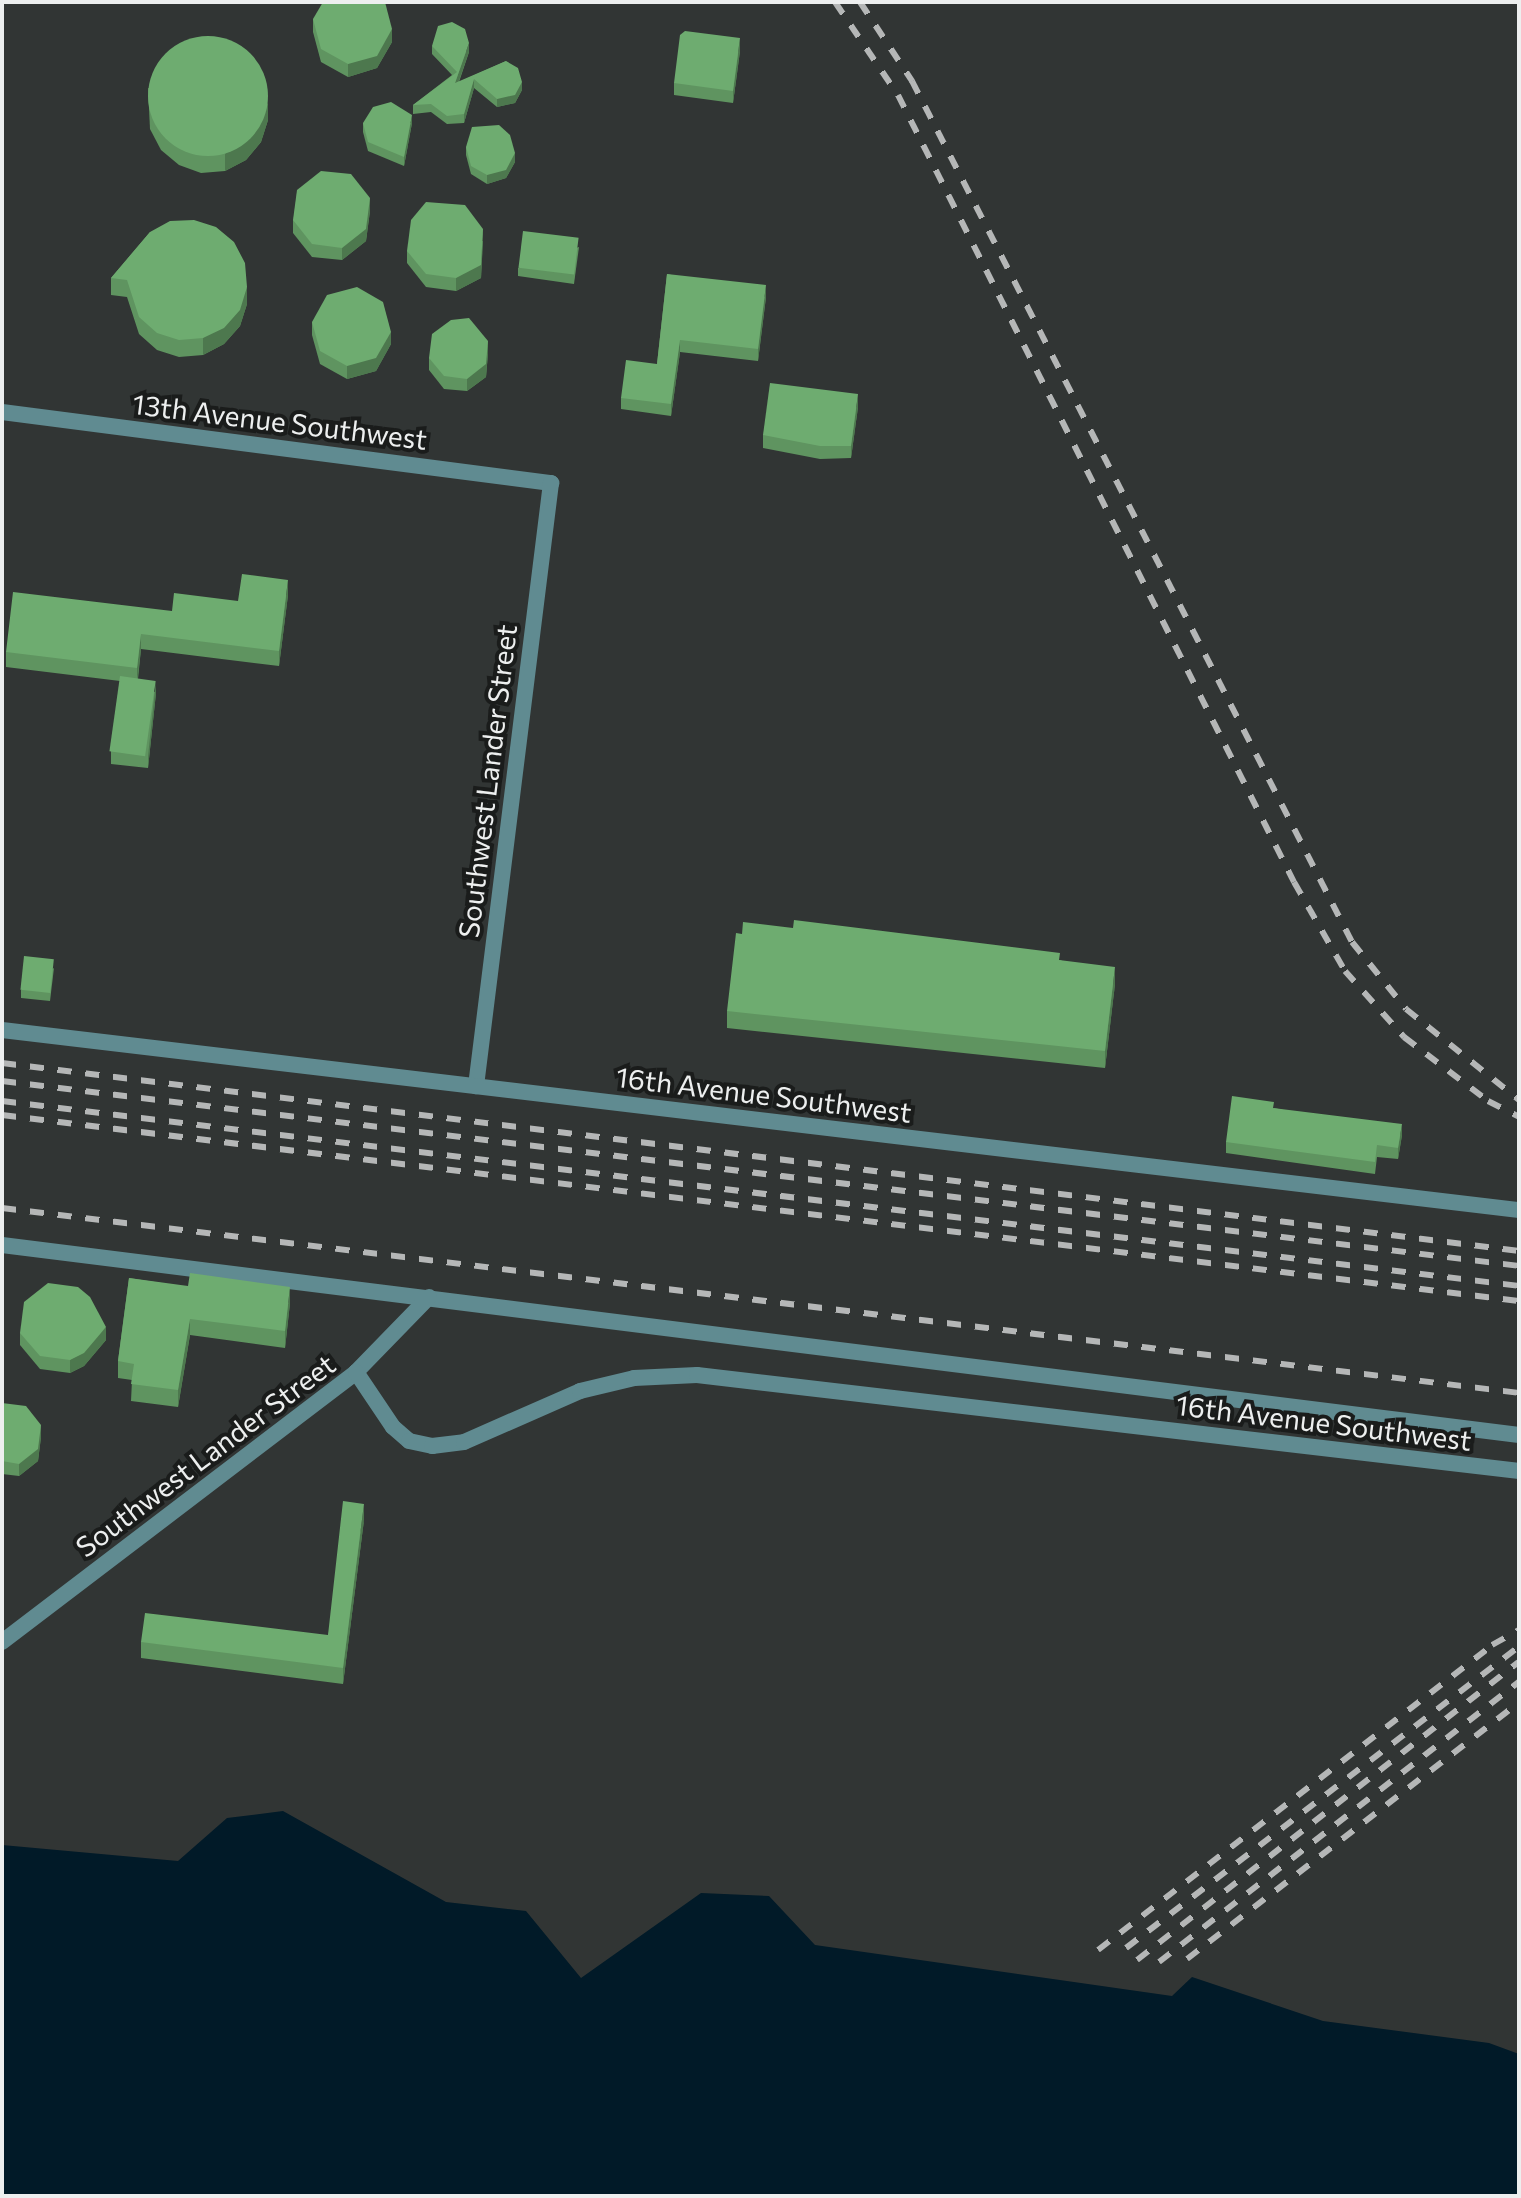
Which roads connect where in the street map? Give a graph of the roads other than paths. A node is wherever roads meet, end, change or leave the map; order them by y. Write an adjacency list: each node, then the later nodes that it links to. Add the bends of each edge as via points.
1 (2, 412): 2 (street, 13th Avenue Southwest)
2 (551, 483): 4 (street, Southwest Lander Street)
3 (2, 1030): 4 (street, 16th Avenue Southwest)
4 (476, 1086): 5 (street, 16th Avenue Southwest)
5 (1519, 1210)
6 (2, 1245): 7 (street, 16th Avenue Southwest)
7 (429, 1297): 8 (street, Southwest Lander Street); 9 (street, 16th Avenue Southwest)
8 (356, 1372): 10 (street, 16th Avenue Southwest, via 393,1427 409,1441 432,1446 464,1442 580,1391 634,1378 697,1375); 11 (street, Southwest Lander Street)
9 (1519, 1435)
10 (1519, 1471)
11 (2, 1642)

